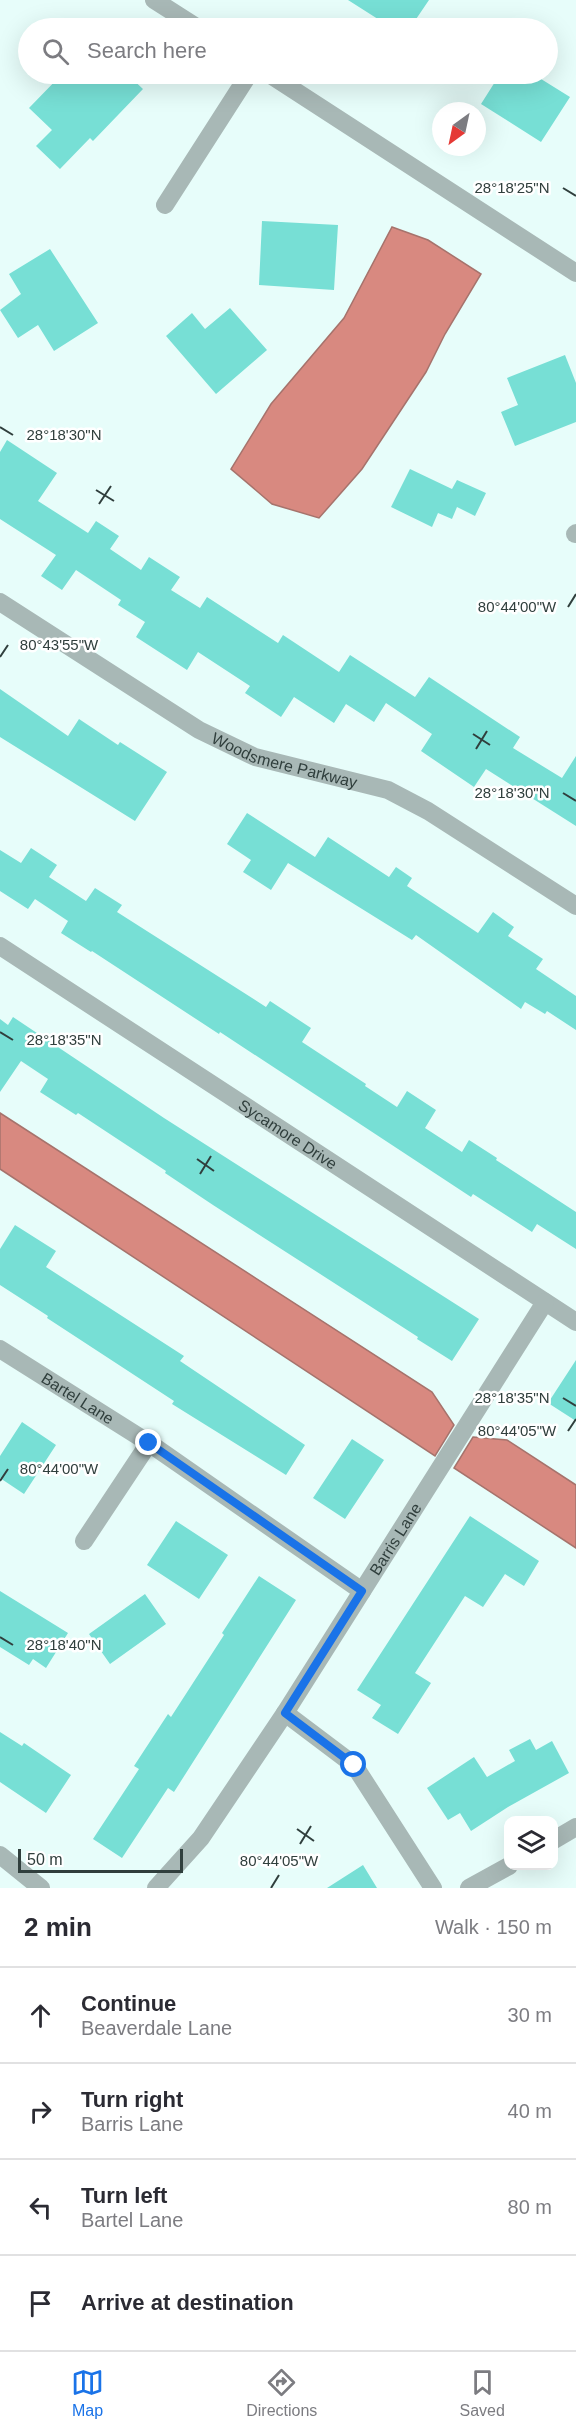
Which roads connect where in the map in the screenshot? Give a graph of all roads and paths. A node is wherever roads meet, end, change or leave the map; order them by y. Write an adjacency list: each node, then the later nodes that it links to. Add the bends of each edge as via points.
1 (153, 0): 2 (street)
2 (182, 18)
3 (243, 84): 5 (street)
4 (284, 84): 6 (street)
5 (165, 205)
6 (576, 273)
7 (0, 602): 8 (street, Woodsmere Parkway, via 199,730 255,757 388,790 428,811)
8 (576, 906)
9 (0, 946): 10 (street, Sycamore Drive)
10 (545, 1302): 11 (street, Sycamore Drive); 15 (street, Barris Lane)
11 (576, 1322)
12 (0, 1349): 13 (street, Bartel Lane)
13 (149, 1443): 14 (street); 15 (street, Bartel Lane)
14 (84, 1541)
15 (362, 1591): 16 (street, Barris Lane)
16 (285, 1713): 22 (street, Barris Lane, via 201,1838); 23 (street, via 354,1765)
17 (576, 1827): 18 (street)
18 (558, 1838)
19 (0, 1855): 21 (street)
20 (504, 1868): 24 (street)
21 (41, 1888)
22 (156, 1888)
23 (433, 1888)
24 (469, 1888)

